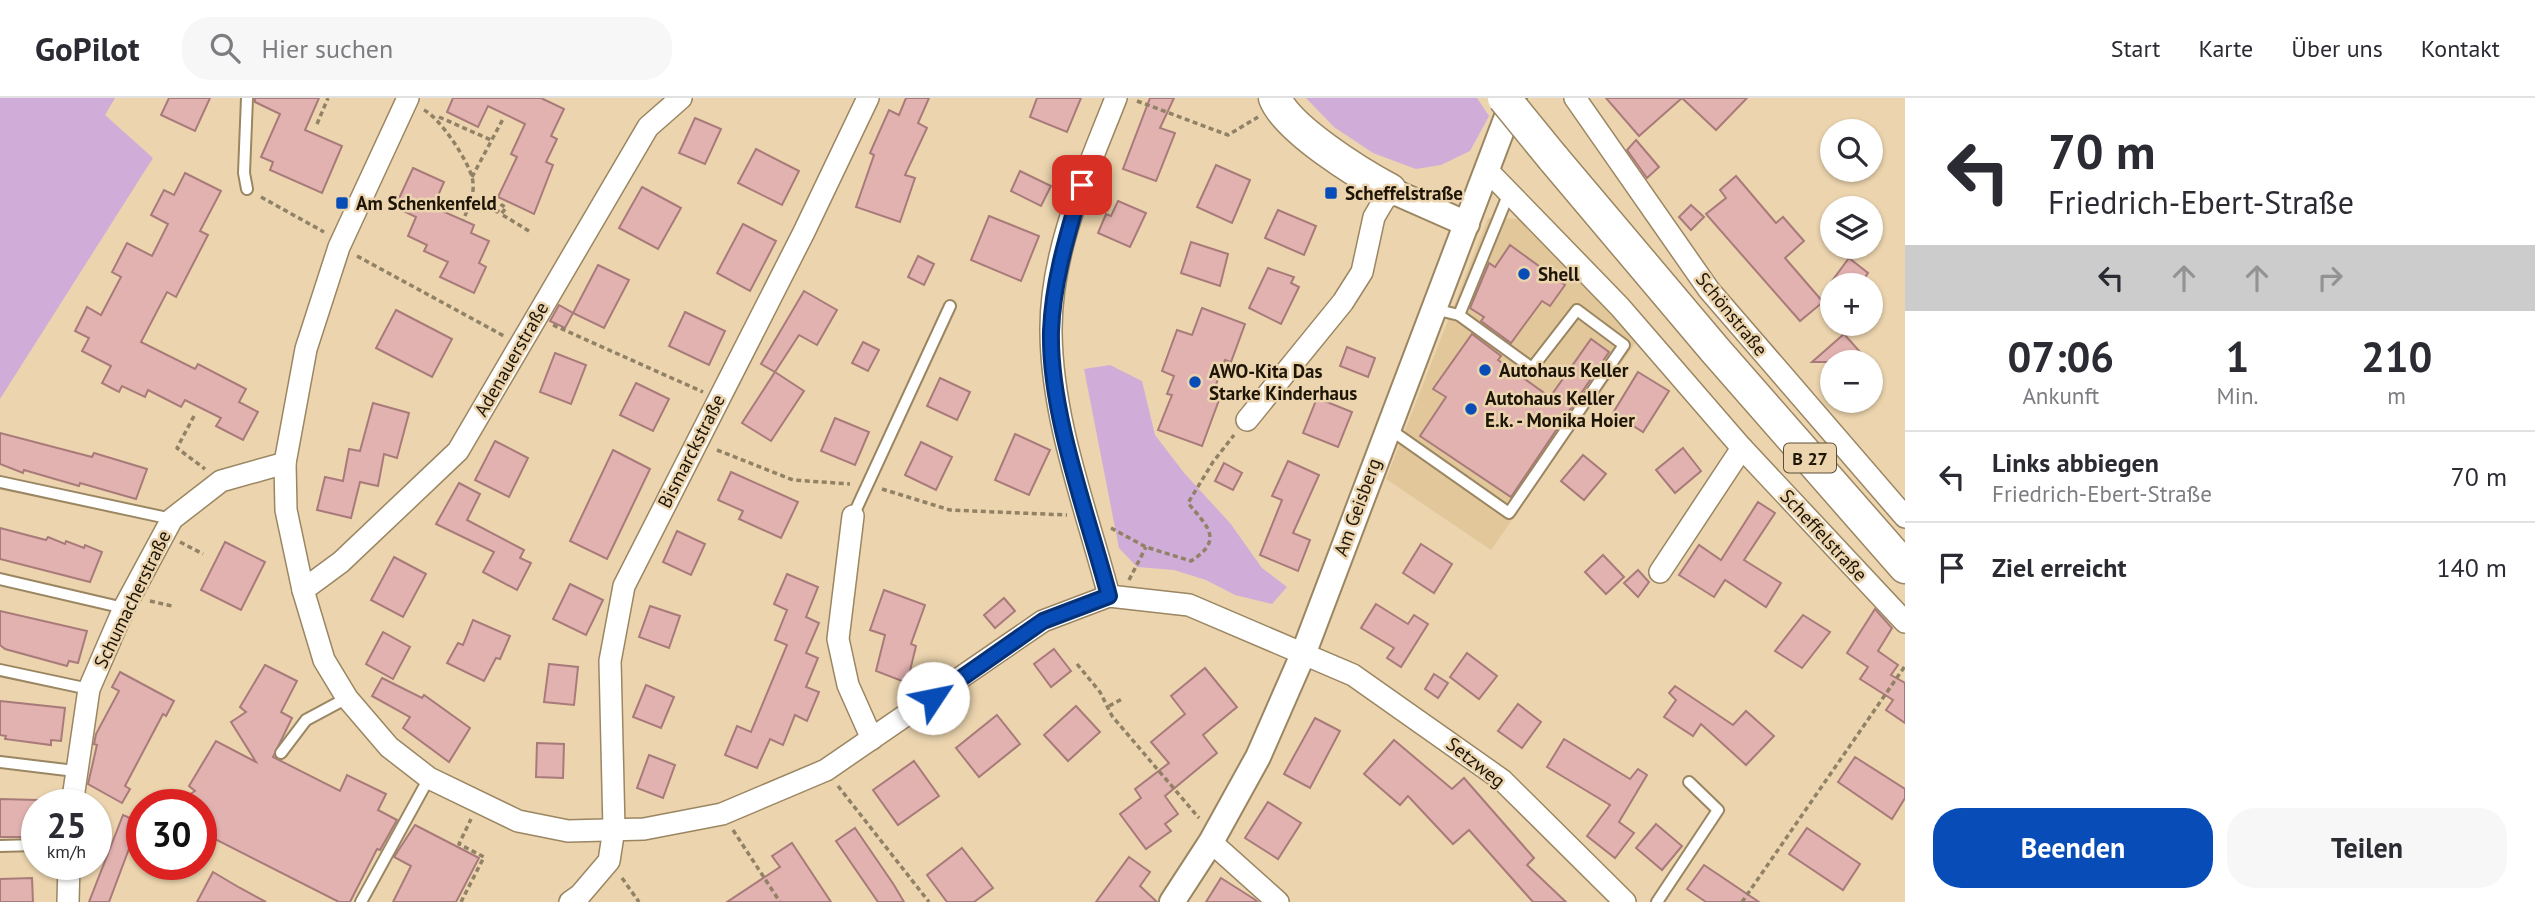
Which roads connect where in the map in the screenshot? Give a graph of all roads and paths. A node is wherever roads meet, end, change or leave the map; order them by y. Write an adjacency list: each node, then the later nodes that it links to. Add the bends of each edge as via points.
1 (247, 98): 18 (lane)
2 (328, 98): 14 (path)
3 (681, 98): 52 (street, Adenauerstraße, via 648,127 458,451 341,562)
4 (868, 98): 75 (street, Bismarckstraße, via 624,586 610,661)
5 (1116, 98): 45 (street, via 1082,185 1058,265 1051,332 1059,408)
6 (1503, 98): 49 (main road, B 27, bridge)
7 (1514, 98): 16 (street, Am Geisberg)
8 (1575, 98): 46 (street, Schönstraße, via 1709,290)
9 (407, 99): 12 (path); 40 (street, via 339,247 306,348)
10 (1138, 101): 11 (path, via 1228,135)
11 (1277, 102): 19 (main road, via 1333,155)
12 (437, 117): 15 (path); 17 (path)
13 (503, 119): 15 (path)
14 (317, 124)
15 (491, 140): 17 (path)
16 (1487, 170): 20 (street, Scheffelstraße); 24 (street, Am Geisberg)
17 (472, 177): 22 (path)
18 (247, 189)
19 (1390, 191): 24 (street); 35 (street, via 1374,216 1362,272)
20 (1509, 193): 30 (lane); 37 (street, Scheffelstraße, via 1620,307)
21 (263, 198): 25 (path)
22 (472, 201): 23 (path); 26 (path, via 498,212 502,205 506,208 501,214)
23 (463, 220)
24 (1466, 224): 29 (street, Am Geisberg)
25 (319, 229)
26 (529, 231)
27 (363, 259): 32 (path)
28 (950, 306): 44 (lane)
29 (1434, 309): 30 (lane); 36 (street, Am Geisberg)
30 (1459, 315): 36 (lane, via 1532,368 1577,310 1624,345 1508,513)
31 (550, 324): 33 (path)
32 (499, 333)
33 (693, 388)
34 (194, 416): 39 (path, via 177,448)
35 (1247, 420): 48 (path, via 1188,503 1209,529 1210,545 1205,552 1191,561)
36 (1388, 427): 56 (street, Am Geisberg)
37 (1742, 448): 50 (street); 55 (street, Scheffelstraße)
38 (718, 450): 42 (path, via 793,480)
39 (187, 455)
40 (285, 463): 47 (street, Schumacherstraße, via 221,481); 52 (street, via 286,510)
41 (0, 482): 47 (lane)
42 (832, 483)
43 (879, 488): 45 (path, via 950,510)
44 (853, 516): 64 (street, via 838,639 848,685)
45 (1088, 517): 48 (path); 53 (street)
46 (1905, 517)
47 (172, 519): 54 (street, Schumacherstraße)
48 (1146, 547): 53 (path)
49 (1905, 567)
50 (1660, 572)
51 (0, 579): 54 (lane)
52 (303, 590): 61 (street, via 324,660)
53 (1115, 597): 56 (street, via 1189,605); 64 (street, via 1043,621)
54 (124, 608): 60 (street, Schumacherstraße)
55 (1905, 622)
56 (1304, 652): 76 (street, Am Geisberg, via 1258,757); 90 (street, Setzweg, via 1353,675 1502,780)
57 (1077, 664): 63 (path)
58 (1905, 666): 92 (path)
59 (0, 670): 60 (lane)
60 (89, 689): 67 (street, Schumacherstraße)
61 (347, 698): 65 (lane, via 306,720); 68 (street, via 389,747)
62 (1122, 698): 63 (path)
63 (1109, 706): 72 (path, via 1112,716)
64 (872, 739): 73 (street, via 826,770)
65 (281, 753)
66 (0, 762): 67 (lane)
67 (75, 771): 70 (street, Schumacherstraße)
68 (429, 778): 75 (street, via 518,821 568,831); 82 (lane)
69 (1689, 782): 91 (lane, via 1718,810)
70 (73, 789)
71 (840, 789): 87 (path)
72 (1181, 797)
73 (722, 814): 75 (street, via 644,829); 86 (path)
74 (467, 827): 83 (path, via 459,844 484,857)
75 (614, 829): 79 (street, Bismarckstraße)
76 (1211, 842): 88 (street, Am Geisberg); 89 (street)
77 (21, 845): 78 (lane)
78 (0, 846)
79 (609, 862): 84 (street); 85 (path)
80 (69, 880): 81 (street)
81 (68, 902)
82 (361, 902)
83 (461, 902)
84 (570, 902)
85 (639, 902)
86 (780, 902)
87 (929, 902)
88 (1172, 902)
89 (1278, 902)
90 (1625, 902)
91 (1657, 902)
92 (1742, 902)

